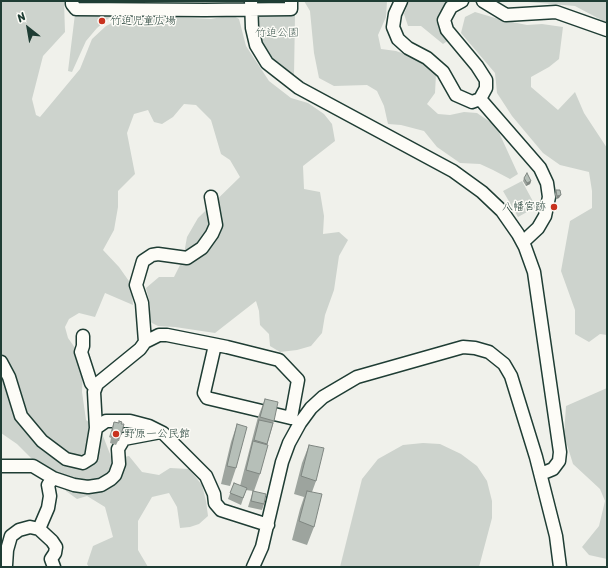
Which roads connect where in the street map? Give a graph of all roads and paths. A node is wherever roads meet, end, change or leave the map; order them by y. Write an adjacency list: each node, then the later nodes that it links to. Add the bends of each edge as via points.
1 (72, 1): 6 (street, via 76,9)
2 (291, 1): 9 (street, via 291,9)
3 (401, 1): 12 (street, via 395,14 393,28 398,39 443,72 456,95 472,102)
4 (462, 1): 12 (street, via 451,7 444,25 478,66 486,80 486,88)
5 (482, 1): 10 (street, via 506,15)
6 (117, 5): 7 (street)
7 (161, 5): 8 (street)
8 (205, 5): 9 (street)
9 (251, 5): 14 (street, via 256,45 267,63 299,88 453,171 482,192 502,211)
10 (556, 6): 11 (street)
11 (607, 30)
12 (480, 99): 14 (street, via 540,168 547,183 549,197 545,216 538,228)
13 (211, 198): 16 (street, via 216,225 202,248 187,258 158,254 144,261 136,285 142,304)
14 (522, 242): 24 (street, via 537,286 560,452 559,461 554,469)
15 (83, 336): 19 (street, via 81,352)
16 (145, 342): 17 (street, via 159,335 167,335); 19 (street)
17 (215, 345): 20 (street, via 279,360 298,380); 20 (street, via 204,393 207,398)
18 (1, 362): 21 (street, via 9,377 21,416 55,452 73,462 83,462 91,458)
19 (95, 388): 21 (street)
20 (295, 420): 24 (street, via 323,397 357,377 446,351 463,347 475,348 498,358 511,376); 26 (street, via 282,462)
21 (96, 428): 22 (street, via 106,421 120,420 144,424)
22 (161, 432): 25 (street, via 124,439 118,449 119,464 115,475 101,485 74,485); 26 (street, via 206,476 215,503 221,510)
23 (1, 466): 25 (street, via 33,466)
24 (541, 474): 31 (street, via 556,536)
25 (53, 478): 27 (street, via 48,485 48,508)
26 (268, 525): 30 (street)
27 (39, 529): 28 (street, via 30,527 11,536); 29 (street, via 56,547 51,559)
28 (6, 565)
29 (54, 567)
30 (253, 567)
31 (560, 567)

